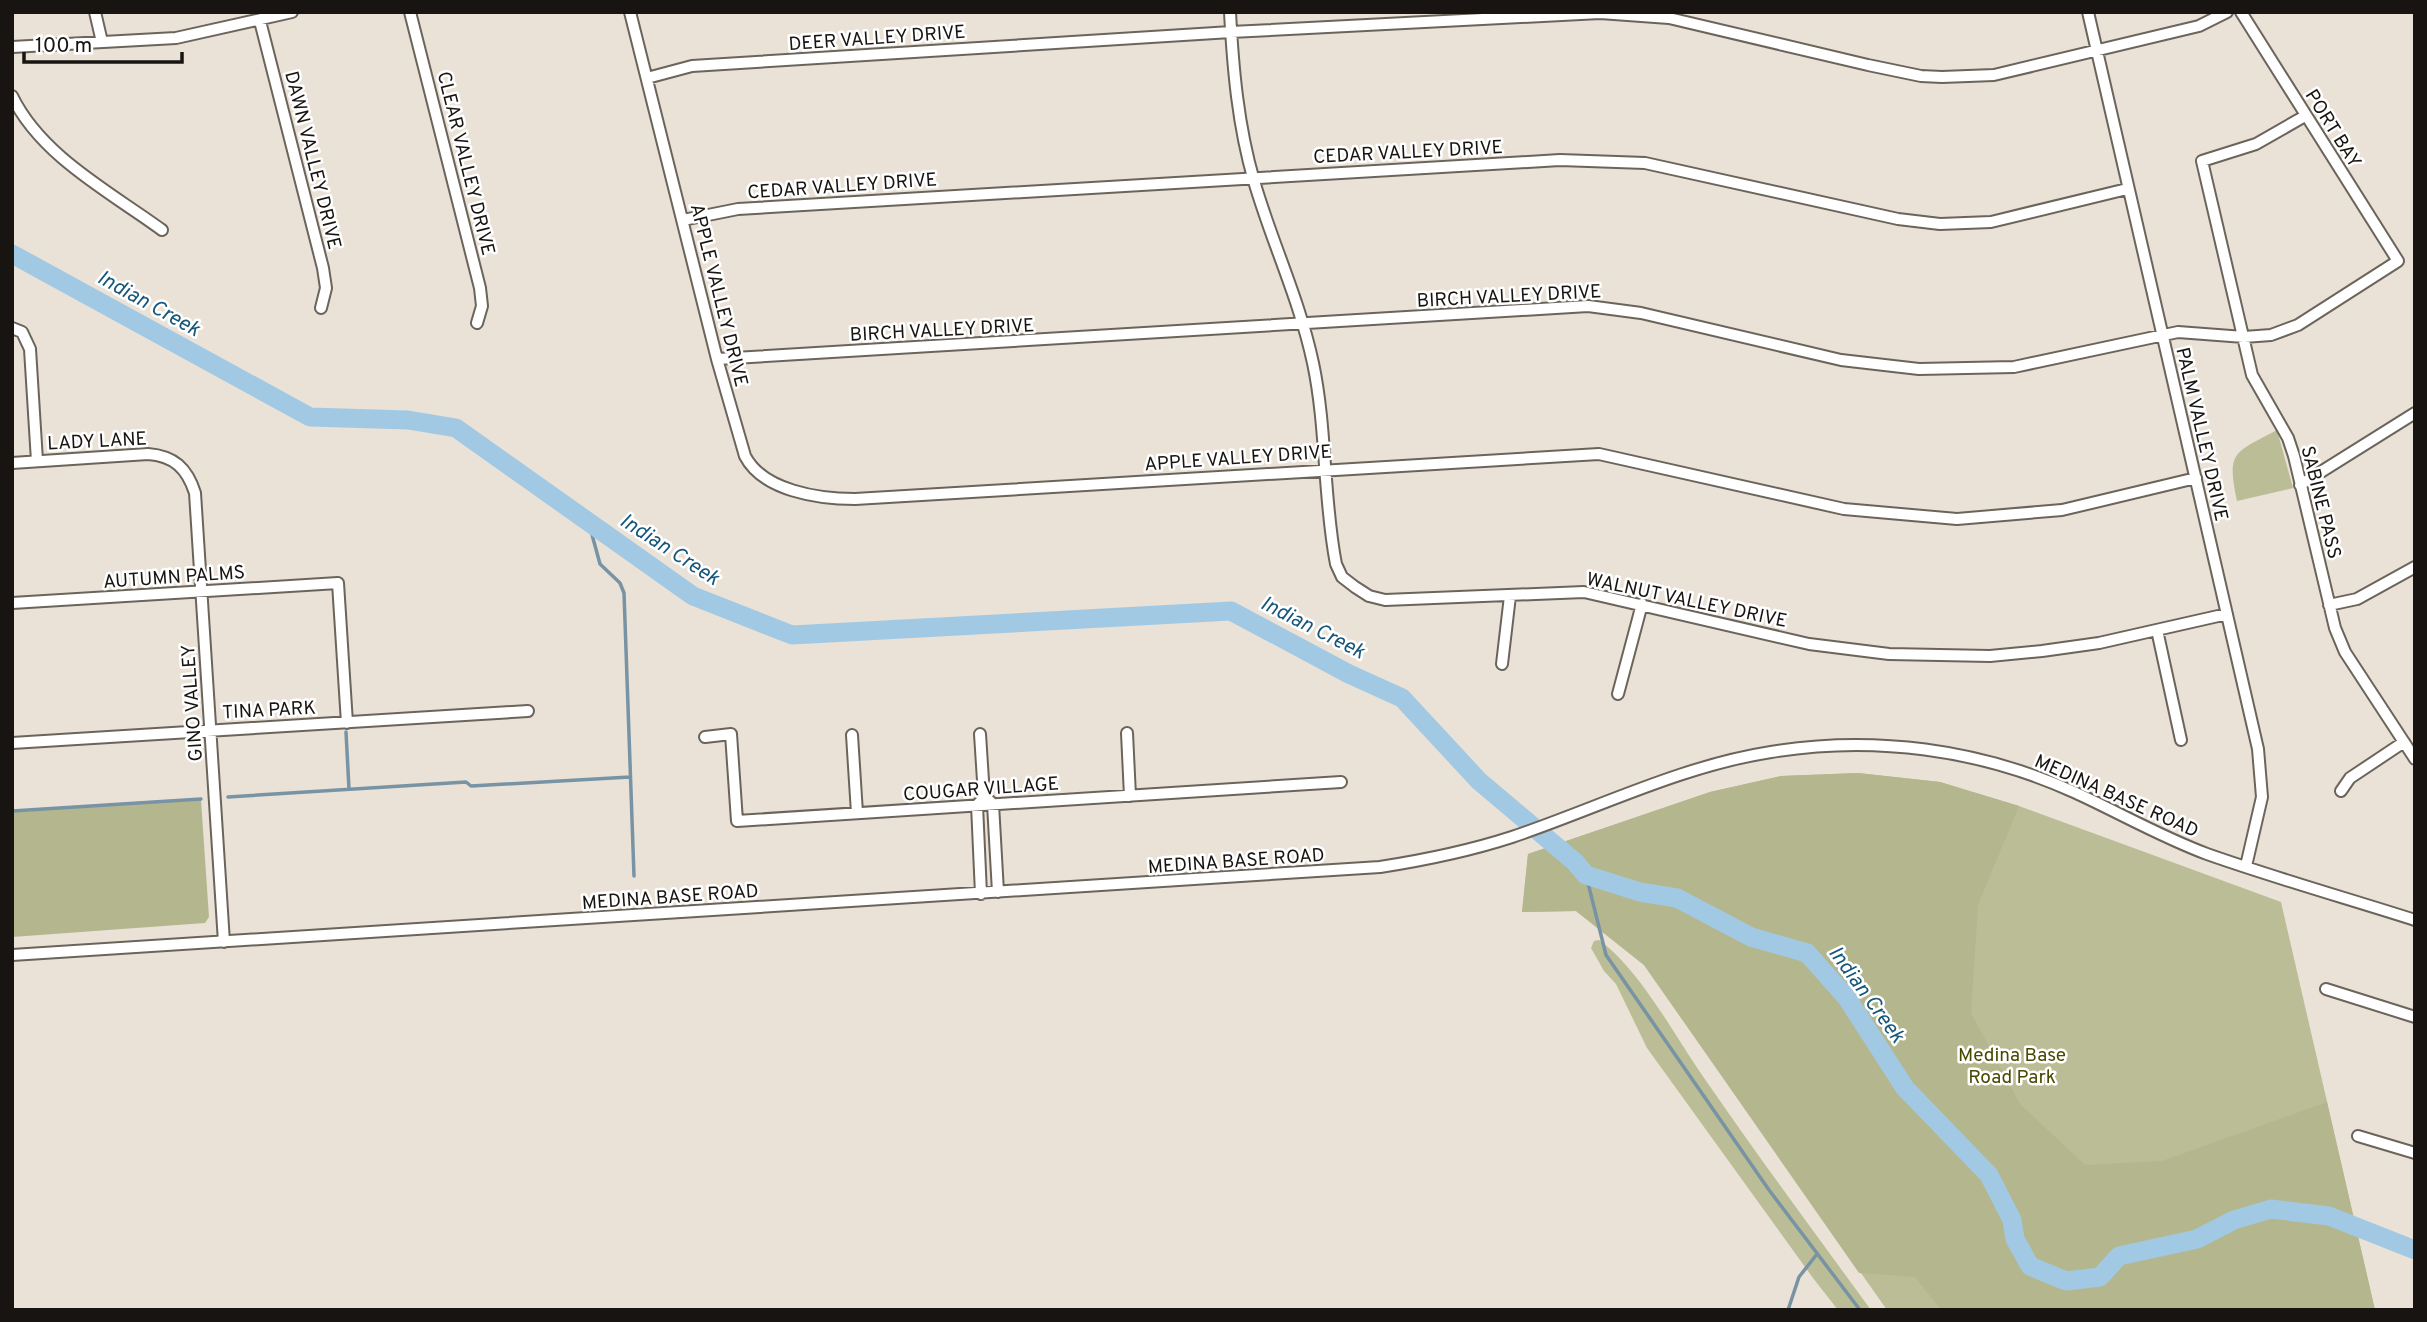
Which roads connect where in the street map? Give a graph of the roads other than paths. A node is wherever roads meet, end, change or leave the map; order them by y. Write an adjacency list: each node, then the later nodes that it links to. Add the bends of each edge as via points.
1 (95, 12): 11 (street)
2 (292, 12): 9 (street)
3 (410, 12): 23 (street, CLEAR VALLEY DRIVE, via 480,288 482,306)
4 (630, 12): 14 (street, APPLE VALLEY DRIVE)
5 (1230, 12): 10 (street, WALNUT VALLEY DRIVE)
6 (2088, 12): 13 (street, PALM VALLEY DRIVE)
7 (2227, 12): 13 (street, DEER VALLEY DRIVE, via 2199,26)
8 (2241, 12): 16 (street, PORT BAY)
9 (260, 21): 11 (street, via 198,35); 22 (street, DAWN VALLEY DRIVE, via 323,268 326,288)
10 (1231, 32): 13 (street, DEER VALLEY DRIVE, via 1611,13 1669,18 1881,68 1942,77 1994,75); 14 (street, DEER VALLEY DRIVE, via 692,66); 17 (street, WALNUT VALLEY DRIVE, via 1238,106)
11 (102, 42): 12 (street)
12 (12, 47)
13 (2097, 50): 18 (street, PALM VALLEY DRIVE)
14 (647, 78): 19 (street, APPLE VALLEY DRIVE)
15 (12, 96): 20 (street, via 41,139)
16 (2305, 116): 21 (street, PORT BAY); 27 (street, SABINE PASS, via 2256,144 2202,160)
17 (1253, 177): 18 (street, CEDAR VALLEY DRIVE, via 1619,160 1940,224 1991,222); 19 (street, CEDAR VALLEY DRIVE, via 738,209); 24 (street, WALNUT VALLEY DRIVE)
18 (2127, 189): 26 (street, PALM VALLEY DRIVE)
19 (683, 220): 28 (street, APPLE VALLEY DRIVE)
20 (162, 230)
21 (2398, 261): 27 (street, BIRCH VALLEY DRIVE, via 2298,325 2271,335)
22 (321, 308)
23 (477, 323)
24 (1303, 323): 26 (street, BIRCH VALLEY DRIVE, via 1615,308 1841,360 1919,369 2026,366); 28 (street, BIRCH VALLEY DRIVE); 33 (street, WALNUT VALLEY DRIVE, via 1321,406)
25 (17, 330): 30 (street, via 30,349)
26 (2161, 334): 27 (street, BIRCH VALLEY DRIVE); 34 (street, PALM VALLEY DRIVE)
27 (2244, 337): 35 (street, SABINE PASS, via 2252,375 2288,438)
28 (717, 359): 33 (street, APPLE VALLEY DRIVE, via 750,467 778,484 828,499)
29 (2415, 413): 35 (street)
30 (37, 461): 31 (street, LADY LANE); 32 (street, LADY LANE, via 148,454)
31 (12, 463)
32 (182, 466): 37 (street, GINO VALLEY, via 195,493)
33 (1326, 469): 34 (street, APPLE VALLEY DRIVE, via 1599,454 1844,509 1957,519 2071,508); 38 (street, WALNUT VALLEY DRIVE, via 1336,564 1342,577 1355,587 1369,596 1395,601)
34 (2196, 478): 42 (street, PALM VALLEY DRIVE)
35 (2300, 485): 41 (street, SABINE PASS)
36 (2415, 566): 41 (street, via 2357,599)
37 (201, 592): 39 (street, AUTUMN PALMS); 47 (street, AUTUMN PALMS, via 338,583); 48 (street, GINO VALLEY)
38 (1510, 596): 40 (street, WALNUT VALLEY DRIVE, via 1584,592); 44 (street)
39 (12, 603)
40 (1642, 604): 43 (street, WALNUT VALLEY DRIVE, via 1809,644 1889,654 2042,652); 45 (street)
41 (2329, 605): 54 (street, SABINE PASS, via 2345,652)
42 (2227, 614): 43 (street, WALNUT VALLEY DRIVE); 62 (street, PALM VALLEY DRIVE, via 2262,782)
43 (2157, 630): 53 (street)
44 (1502, 664)
45 (1618, 694)
46 (528, 711): 47 (street, TINA PARK)
47 (347, 723): 48 (street, TINA PARK)
48 (210, 730): 55 (street, TINA PARK); 66 (street, GINO VALLEY)
49 (1127, 733): 59 (street)
50 (980, 734): 60 (street)
51 (852, 735): 61 (street)
52 (705, 737): 61 (street, COUGAR VILLAGE, via 731,734 737,821)
53 (2181, 740)
54 (2404, 742): 56 (street, SABINE PASS); 58 (street, via 2350,778)
55 (12, 743)
56 (2415, 759)
57 (1341, 782): 59 (street, COUGAR VILLAGE)
58 (2341, 791)
59 (1130, 796): 60 (street, COUGAR VILLAGE)
60 (985, 802): 61 (street, COUGAR VILLAGE); 63 (street); 64 (street)
61 (857, 813)
62 (2246, 866): 63 (street, MEDINA BASE ROAD, via 2177,841 2031,774 1985,761 1895,746 1805,747 1732,760 1668,779 1458,853 1380,867); 65 (street, MEDINA BASE ROAD)
63 (998, 892): 64 (street, MEDINA BASE ROAD)
64 (981, 894): 66 (street, MEDINA BASE ROAD)
65 (2415, 920)
66 (224, 942): 67 (street, MEDINA BASE ROAD)
67 (12, 955)
68 (2326, 989): 69 (street)
69 (2415, 1017)
70 (2358, 1136): 71 (street)
71 (2415, 1153)

